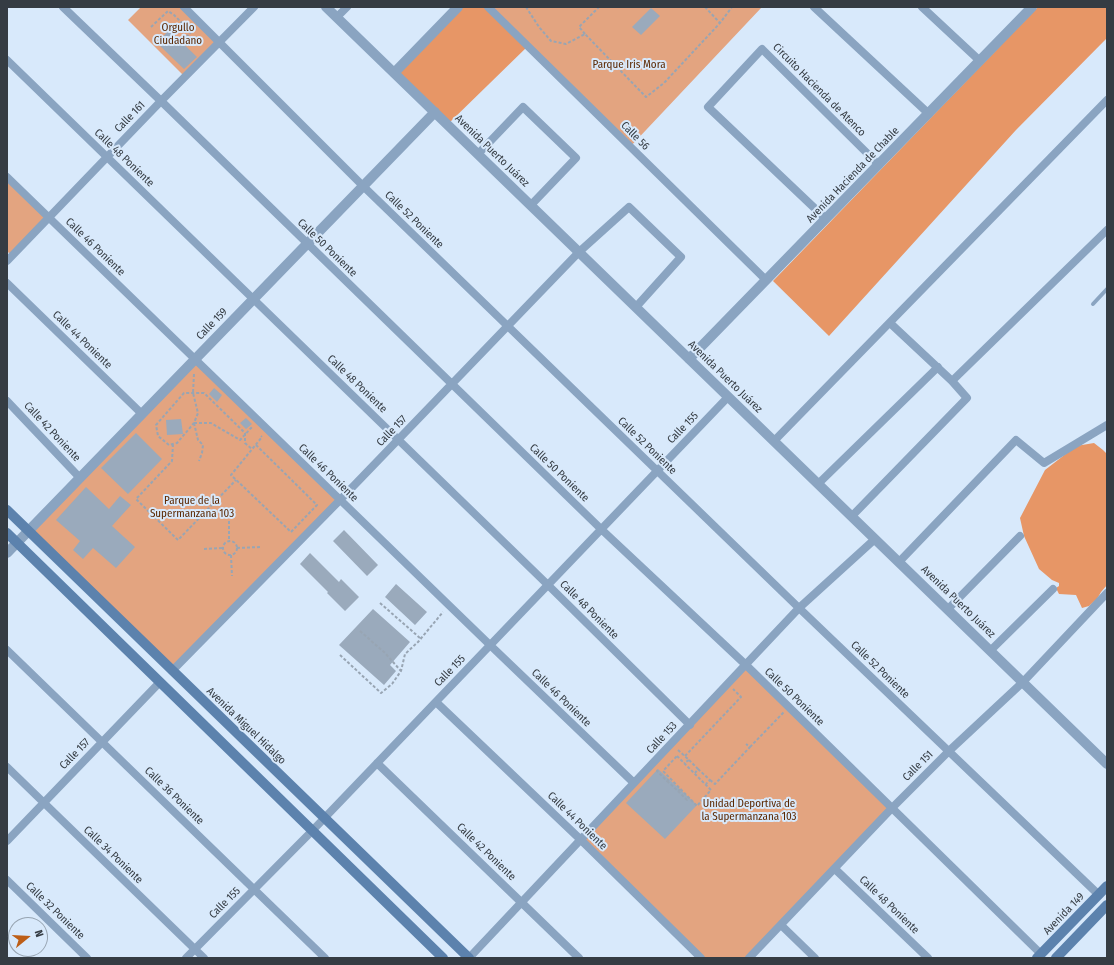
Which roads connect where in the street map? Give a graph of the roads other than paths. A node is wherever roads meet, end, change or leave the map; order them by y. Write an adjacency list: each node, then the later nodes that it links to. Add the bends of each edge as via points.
1 (63, 7): 17 (street, Calle 50 Poniente)
2 (184, 7): 12 (street, Calle 52 Poniente)
3 (254, 7): 12 (street, Calle 161)
4 (326, 7): 11 (street, Avenida Puerto Juárez)
5 (347, 7): 11 (street)
6 (458, 7): 15 (street)
7 (488, 7): 32 (street, Calle 56)
8 (814, 7): 19 (street)
9 (922, 7): 14 (street)
10 (1032, 7): 14 (street, Avenida Hacienda de Chable)
11 (337, 17): 15 (street, Avenida Puerto Juárez)
12 (220, 42): 17 (street, Calle 161); 24 (street, Calle 52 Poniente)
13 (7, 60): 21 (street, Calle 48 Poniente)
14 (980, 61): 19 (street, Avenida Hacienda de Chable)
15 (394, 73): 18 (street, Avenida Puerto Juárez)
16 (1107, 100): 38 (street)
17 (161, 101): 21 (street, Calle 161); 29 (street, Calle 50 Poniente)
18 (435, 112): 20 (street, Avenida Puerto Juárez); 24 (street, Calle 159)
19 (929, 114): 22 (street, Avenida Hacienda de Chable)
20 (478, 154): 25 (street, Avenida Puerto Juárez); 25 (street, via 523,107 529,112 576,158)
21 (107, 157): 26 (street, Calle 161); 35 (street, Calle 48 Poniente)
22 (879, 165): 27 (street, Avenida Hacienda de Chable); 27 (street, Circuito Hacienda de Atenco, via 762,49 708,107)
23 (7, 177): 26 (street, Calle 46 Poniente)
24 (363, 186): 29 (street, Calle 159); 39 (street, Calle 52 Poniente)
25 (531, 205): 30 (street, Avenida Puerto Juárez)
26 (49, 218): 31 (street, Calle 161); 40 (street, Calle 46 Poniente)
27 (826, 219): 32 (street, Avenida Hacienda de Chable)
28 (1107, 230): 43 (street)
29 (307, 244): 35 (street, Calle 159); 44 (street, Calle 50 Poniente)
30 (579, 252): 37 (street, Avenida Puerto Juárez); 37 (street, Calle 157, via 628,207 681,257); 39 (street, Calle 157)
31 (7, 261)
32 (766, 280): 41 (street, Avenida Hacienda de Chable)
33 (7, 283): 47 (street, Calle 44 Poniente)
34 (1107, 289): 36 (lane)
35 (253, 299): 40 (street, Calle 159); 49 (street, Calle 48 Poniente)
36 (1093, 304)
37 (636, 307): 41 (street, Avenida Puerto Juárez)
38 (890, 323): 42 (street); 50 (street)
39 (508, 326): 44 (street, Calle 157); 51 (street, Calle 52 Poniente)
40 (195, 359): 47 (street, Calle 159); 54 (street, Calle 46 Poniente)
41 (689, 359): 45 (street, Avenida Puerto Juárez)
42 (938, 367): 43 (street); 53 (street)
43 (952, 381): 56 (street, via 967,398)
44 (452, 384): 49 (street, Calle 157); 57 (street, Calle 50 Poniente)
45 (728, 397): 50 (street, Avenida Puerto Juárez); 51 (street, Calle 155)
46 (7, 401): 52 (street, Calle 42 Poniente)
47 (142, 414): 52 (street, Calle 159)
48 (1107, 425): 64 (street, via 1044,463 1016,440)
49 (398, 440): 54 (street, Calle 157); 65 (street, Calle 48 Poniente)
50 (774, 441): 53 (street, Avenida Puerto Juárez)
51 (657, 471): 57 (street, Calle 155); 68 (street, Calle 52 Poniente)
52 (80, 478): 58 (street, Calle 159)
53 (818, 484): 56 (street, Avenida Puerto Juárez)
54 (340, 500): 70 (street, Calle 46 Poniente); 74 (street, Calle 157)
55 (7, 510): 58 (main road, Avenida Miguel Hidalgo)
56 (852, 516): 61 (street, Avenida Puerto Juárez)
57 (601, 529): 65 (street, Calle 155); 73 (street, Calle 50 Poniente)
58 (29, 531): 62 (street, Calle 159); 74 (main road, Avenida Miguel Hidalgo)
59 (7, 533): 62 (main road)
60 (1020, 536): 69 (street)
61 (875, 539): 64 (street, Avenida Puerto Juárez); 68 (street, Calle 153)
62 (17, 543): 63 (street, Calle 159); 75 (main road)
63 (7, 553)
64 (899, 562): 69 (street, Avenida Puerto Juárez)
65 (548, 585): 70 (street, Calle 155); 78 (street, Calle 48 Poniente)
66 (1053, 589): 72 (street)
67 (1107, 594): 76 (street, Calle 151)
68 (799, 608): 73 (street, Calle 153); 80 (street, Calle 52 Poniente)
69 (948, 609): 72 (street, Avenida Puerto Juárez)
70 (490, 645): 77 (street, Calle 155); 84 (street, Calle 46 Poniente)
71 (7, 650): 79 (street, Calle 36 Poniente)
72 (990, 651): 76 (street, Avenida Puerto Juárez)
73 (746, 665): 78 (street, Calle 153); 86 (street, Calle 50 Poniente)
74 (172, 671): 87 (main road, Avenida Miguel Hidalgo)
75 (160, 682): 79 (street, Calle 157); 88 (main road)
76 (1023, 682): 80 (street, Calle 151); 82 (street, Avenida Puerto Juárez)
77 (436, 702): 81 (street, Calle 155); 89 (street, Calle 44 Poniente)
78 (690, 724): 84 (street, Calle 153)
79 (102, 742): 85 (street, Calle 157); 94 (street, Calle 36 Poniente)
80 (949, 751): 86 (street, Calle 151); 95 (street, Calle 52 Poniente)
81 (377, 763): 87 (street, Calle 155); 96 (street, Calle 42 Poniente)
82 (1107, 764)
83 (7, 767): 85 (street, Calle 34 Poniente)
84 (634, 783): 89 (street, Calle 153)
85 (44, 803): 90 (street, Calle 157); 99 (street, Calle 34 Poniente)
86 (892, 808): 91 (street, Calle 151); 100 (street, Calle 50 Poniente)
87 (324, 818): 88 (street, Calle 155); 106 (main road, Avenida Miguel Hidalgo)
88 (312, 831): 94 (street, Calle 155); 105 (main road)
89 (581, 840): 96 (street, Calle 153); 108 (street, Calle 44 Poniente)
90 (7, 841)
91 (835, 868): 98 (street, Calle 151); 111 (street, Calle 48 Poniente)
92 (7, 880): 101 (street, Calle 32 Poniente)
93 (1107, 886): 95 (main road, Avenida 149)
94 (254, 890): 99 (street, Calle 155); 104 (street, Calle 36 Poniente)
95 (1099, 895): 100 (main road, Avenida 149)
96 (522, 902): 106 (street, Calle 153); 107 (street, Calle 42 Poniente)
97 (1107, 905): 112 (main road)
98 (781, 925): 109 (street, Calle 151); 110 (street)
99 (195, 949): 102 (street, Calle 155); 103 (street, Calle 34 Poniente)
100 (1039, 956)
101 (87, 958)
102 (186, 958)
103 (204, 958)
104 (325, 958)
105 (443, 958)
106 (469, 958)
107 (579, 958)
108 (701, 958)
109 (749, 958)
110 (815, 958)
111 (928, 958)
112 (1056, 958)

